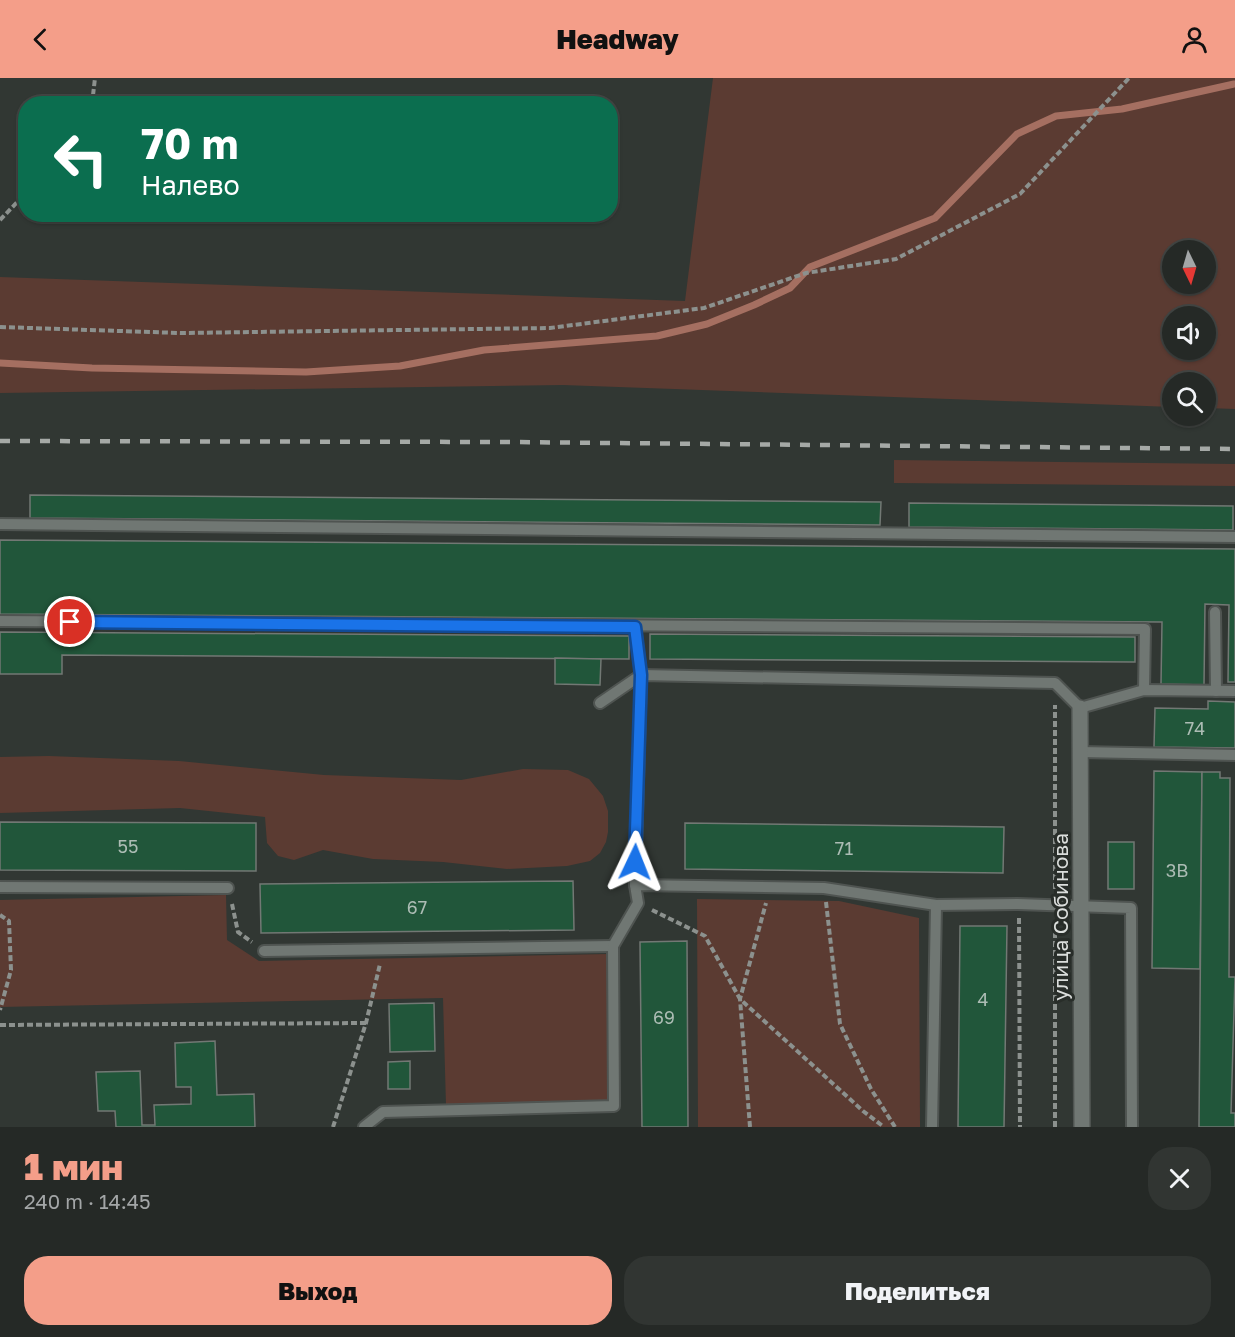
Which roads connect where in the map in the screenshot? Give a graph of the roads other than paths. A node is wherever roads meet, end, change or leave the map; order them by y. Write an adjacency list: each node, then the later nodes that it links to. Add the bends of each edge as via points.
1 (0, 524): 2 (lane)
2 (1235, 537)
3 (1215, 612): 8 (lane)
4 (0, 621): 5 (lane)
5 (635, 627): 6 (lane); 7 (lane, via 1144,629)
6 (641, 675): 10 (lane); 11 (lane, via 1056,683); 14 (lane)
7 (1144, 690): 8 (lane); 11 (lane)
8 (1216, 691): 9 (lane)
9 (1235, 691)
10 (600, 703)
11 (1080, 708): 12 (street, улица Собинова)
12 (1080, 752): 13 (lane); 18 (street, улица Собинова)
13 (1235, 755)
14 (635, 885): 17 (lane, via 824,888); 19 (lane, via 638,903)
15 (0, 887): 16 (lane)
16 (228, 888)
17 (936, 905): 18 (lane); 22 (lane)
18 (1081, 906): 23 (street, улица Собинова); 24 (lane, via 1131,908)
19 (613, 946): 20 (lane); 21 (lane, via 614,1106 383,1112)
20 (264, 951)
21 (364, 1127)
22 (932, 1127)
23 (1082, 1127)
24 (1132, 1127)

